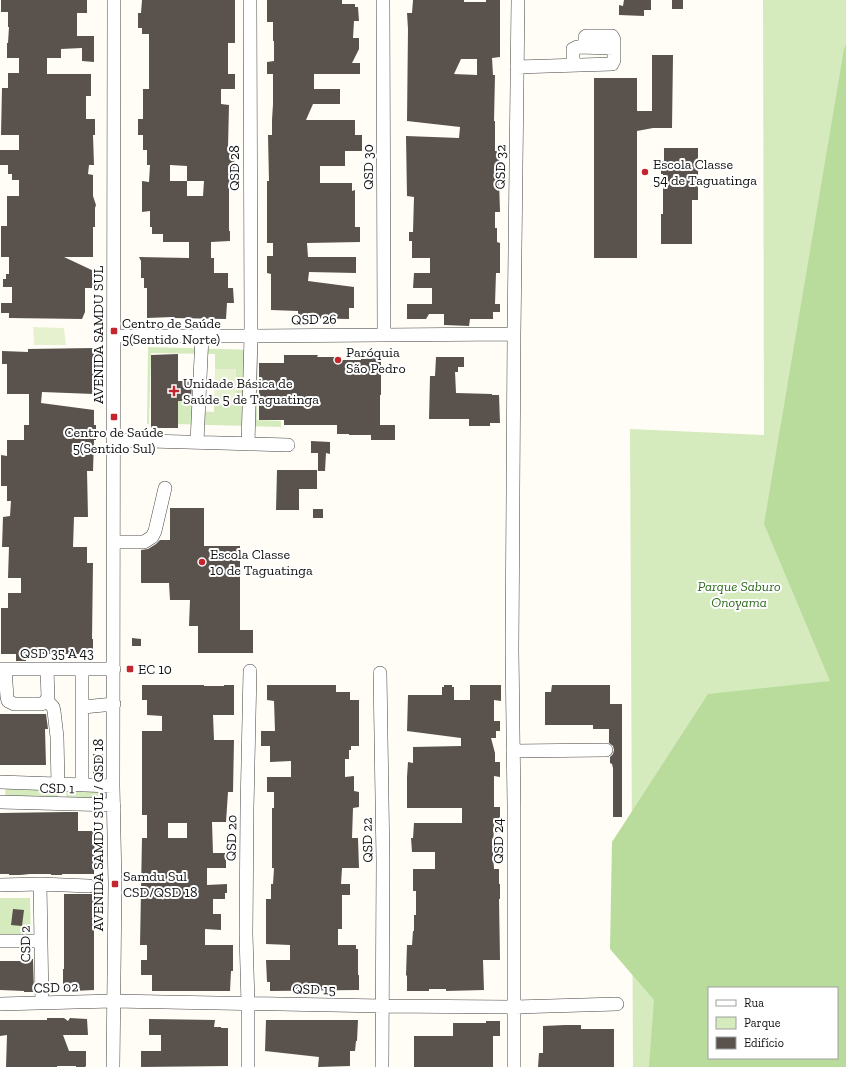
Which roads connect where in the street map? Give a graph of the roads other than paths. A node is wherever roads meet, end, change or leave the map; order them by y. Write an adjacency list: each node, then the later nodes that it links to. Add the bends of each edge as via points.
1 (114, 0): 9 (street, AVENIDA SAMDU SUL)
2 (250, 0): 11 (street, QSD 28)
3 (383, 0): 7 (street, QSD 30)
4 (518, 0): 6 (street, QSD 32)
5 (574, 65): 5 (street, via 612,64 614,48 577,47 573,49); 6 (street)
6 (517, 67): 8 (street, QSD 32)
7 (384, 334): 8 (street, QSD 26); 11 (street, QSD 26)
8 (514, 334): 23 (street, QSD 32)
9 (114, 336): 10 (street, QSD 26); 12 (street, AVENIDA SAMDU SUL)
10 (202, 336): 11 (street, QSD 26); 13 (street)
11 (251, 336): 14 (street, QSD 28)
12 (114, 440): 13 (street); 17 (street, AVENIDA SAMDU SUL)
13 (197, 442): 14 (street)
14 (248, 444): 15 (street)
15 (288, 445)
16 (165, 488): 17 (street, via 156,531 152,537 144,542)
17 (114, 542): 20 (street, AVENIDA SAMDU SUL)
18 (3, 669): 19 (street, QSD 35 A 43); 25 (street, via 7,697 11,703 41,704)
19 (47, 669): 20 (street, QSD 35 A 43); 25 (street)
20 (114, 669): 26 (street, AVENIDA SAMDU SUL / QSD 18)
21 (250, 671): 45 (street, QSD 20, via 246,926)
22 (380, 673): 47 (street, QSD 22)
23 (513, 675): 29 (street, QSD 24)
24 (82, 677): 27 (street)
25 (46, 700): 31 (street, via 53,706 54,711)
26 (114, 704): 27 (street); 33 (street, AVENIDA SAMDU SUL / QSD 18)
27 (83, 706): 32 (street)
28 (606, 750): 29 (street)
29 (514, 751): 48 (street, QSD 24)
30 (0, 782): 31 (street)
31 (60, 784): 32 (street); 35 (street)
32 (82, 784): 33 (street)
33 (113, 786): 36 (street, AVENIDA SAMDU SUL / QSD 18)
34 (0, 802): 35 (street, CSD 1)
35 (62, 804): 36 (street, CSD 1)
36 (114, 805): 42 (street, AVENIDA SAMDU SUL / QSD 18)
37 (40, 884): 38 (street); 39 (street); 40 (street, CSD 2)
38 (0, 885)
39 (89, 886)
40 (41, 940): 41 (street); 43 (street, CSD 2)
41 (0, 941)
42 (113, 1001): 43 (street, CSD 02); 45 (street, QSD 15); 49 (street, AVENIDA SAMDU SUL / QSD 18)
43 (42, 1003): 44 (street, CSD 02)
44 (0, 1004)
45 (248, 1004): 47 (street, QSD 15); 50 (street, QSD 20)
46 (617, 1004): 48 (street, QSD 15)
47 (382, 1006): 48 (street, QSD 15); 51 (street, QSD 22)
48 (514, 1007): 52 (street, QSD 24)
49 (113, 1067)
50 (248, 1067)
51 (382, 1067)
52 (514, 1067)

